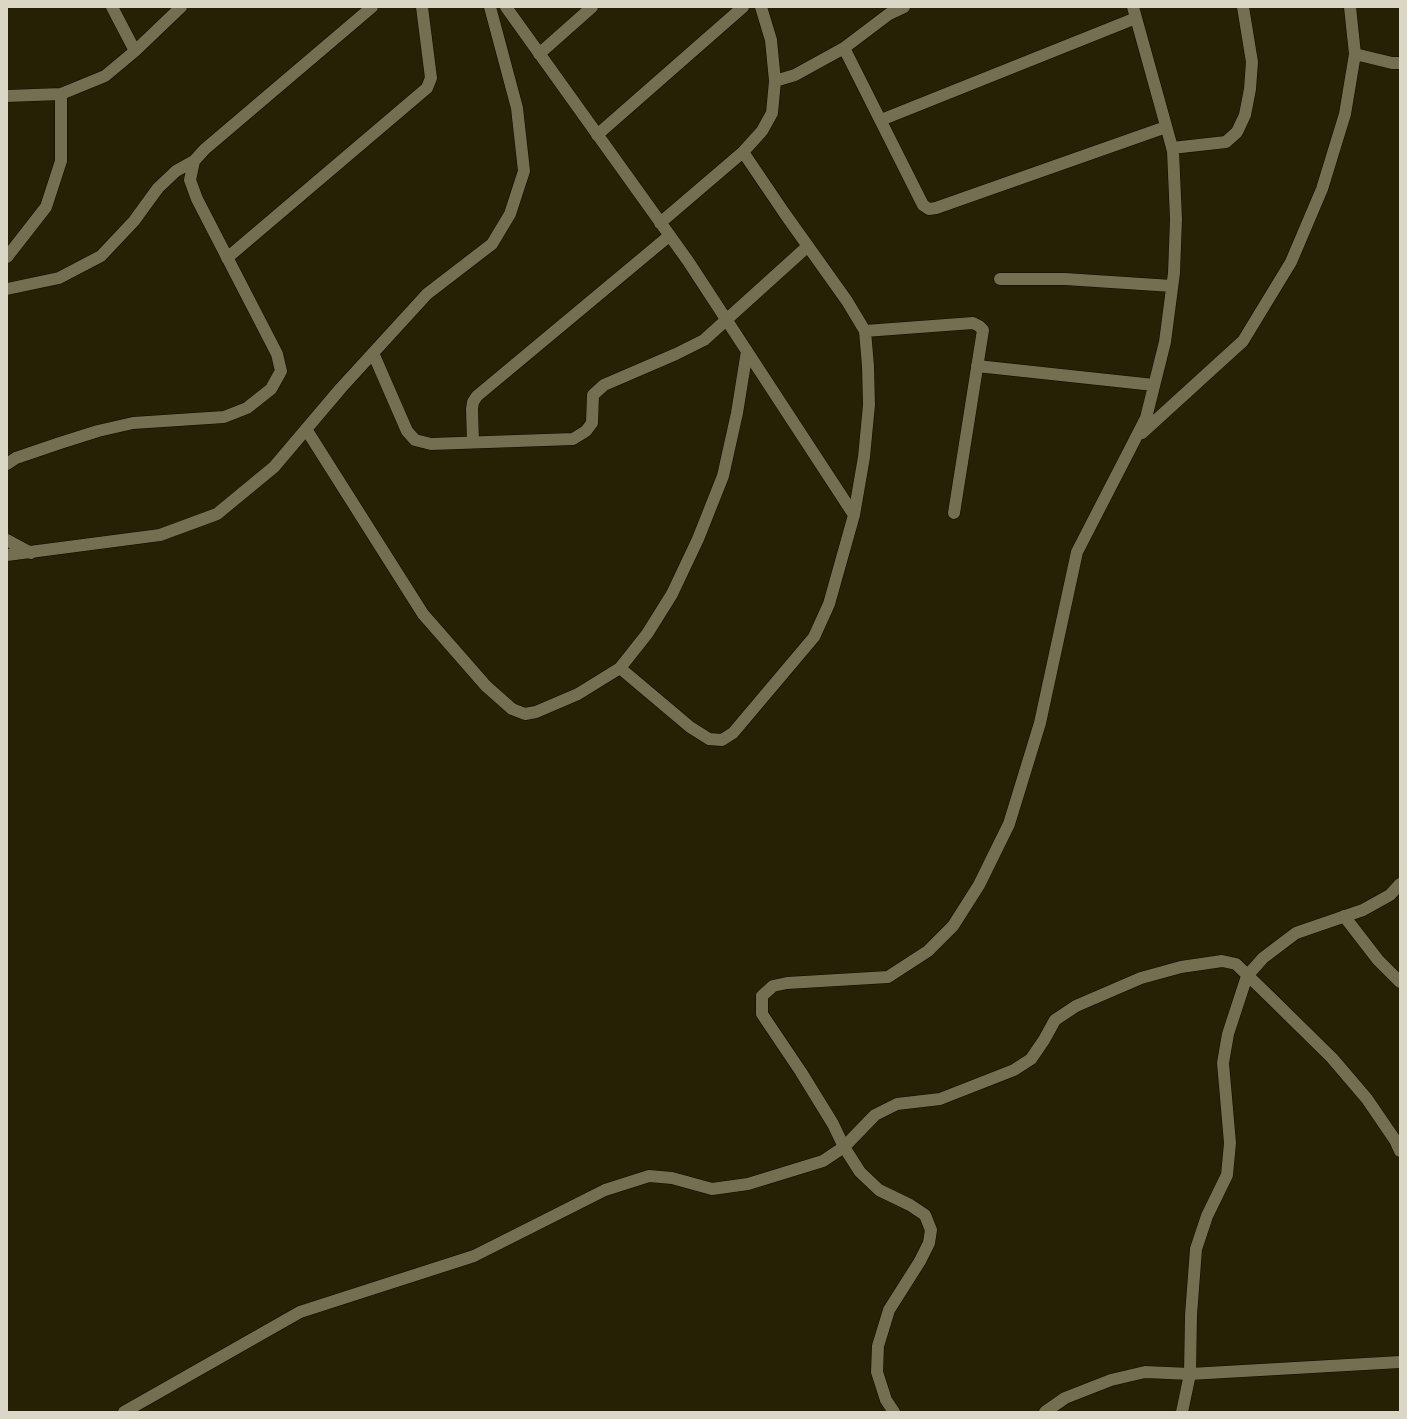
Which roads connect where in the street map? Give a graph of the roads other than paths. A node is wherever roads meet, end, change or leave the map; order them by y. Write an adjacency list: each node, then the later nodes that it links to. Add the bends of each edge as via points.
1 (112, 7): 16 (street)
2 (180, 7): 16 (street)
3 (372, 7): 28 (street)
4 (422, 7): 33 (street, via 431,78 427,88)
5 (490, 7): 40 (street, via 517,108 524,171 510,214 492,244 427,294)
6 (506, 7): 17 (street)
7 (592, 7): 17 (street)
8 (743, 7): 25 (street)
9 (761, 7): 20 (street, via 771,40)
10 (904, 7): 13 (street)
11 (1243, 7): 26 (street, via 1252,62 1250,89 1237,132 1226,142)
12 (1350, 7): 18 (street)
13 (885, 11): 15 (street)
14 (1135, 12): 23 (street); 24 (street)
15 (844, 48): 20 (street, via 795,75); 23 (street)
16 (136, 51): 21 (street, via 105,76)
17 (539, 54): 25 (street)
18 (1355, 54): 19 (street); 44 (street, via 1345,114 1322,189 1291,262 1243,341)
19 (1400, 63)
20 (775, 81): 27 (street, via 772,113 762,131)
21 (61, 94): 22 (street); 32 (street, via 61,162 46,207)
22 (7, 96)
23 (881, 120): 24 (street, via 923,205 929,209)
24 (1166, 127): 26 (street)
25 (597, 135): 29 (street)
26 (1172, 148): 35 (street, via 1176,219)
27 (743, 152): 29 (street); 31 (street)
28 (194, 161): 33 (street, via 190,180); 36 (street, via 176,171 158,188 134,220 101,256 59,278)
29 (660, 223): 30 (street)
30 (669, 236): 37 (street); 45 (street, via 477,396 472,409)
31 (808, 246): 37 (street); 38 (street)
32 (7, 257)
33 (227, 258): 46 (street, via 277,354 281,371 271,389 247,408 224,417 133,423 60,443 16,458)
34 (1000, 279): 35 (street, via 1065,279)
35 (1172, 286): 42 (street, via 1165,342)
36 (7, 289)
37 (726, 320): 39 (street); 45 (street, via 704,340 604,384 593,395 592,423 586,431 573,439)
38 (865, 331): 41 (street, via 973,323 983,330); 48 (street, via 869,405 864,457)
39 (747, 350): 48 (street); 52 (street, via 738,413 723,476 698,539 672,594 648,634)
40 (373, 353): 43 (street); 45 (street, via 407,431 415,440 431,444)
41 (977, 366): 42 (street); 47 (street)
42 (1154, 386): 44 (street, via 1146,418)
43 (306, 430): 50 (street, via 274,467 217,514 160,535); 52 (street, via 423,614 486,686 512,709 525,714 536,712 578,694)
44 (1135, 439): 57 (street, via 1077,552 1040,723 1009,824 979,885 953,926 928,951 888,977 787,983 773,986 762,996 762,1014 801,1072)
45 (473, 442)
46 (7, 464)
47 (954, 513)
48 (854, 515): 52 (street, via 829,604 814,636 733,733 722,740 709,739 690,727)
49 (7, 540): 50 (street)
50 (31, 552): 51 (street)
51 (7, 555)
52 (620, 668)
53 (1400, 884): 54 (street, via 1390,895 1363,910)
54 (1344, 916): 55 (street, via 1296,933 1262,958); 56 (street, via 1378,960)
55 (1247, 976): 57 (street, via 1236,964 1222,961 1181,967 1119,987 1076,1006 1056,1020 1031,1059 1014,1070 940,1099 896,1104 875,1115); 58 (street, via 1332,1058 1367,1100); 60 (street, via 1228,1034 1224,1062 1230,1143 1227,1175 1207,1216 1196,1249)
56 (1400, 982)
57 (844, 1147): 61 (street, via 823,1161 748,1184 712,1189 672,1178 649,1176 605,1190 474,1256 300,1312); 62 (street, via 860,1172 879,1190 925,1215 931,1230 929,1243 920,1261 890,1310 878,1346 877,1372 886,1400)
58 (1400, 1151)
59 (1400, 1362): 60 (street)
60 (1190, 1374): 63 (street, via 1145,1372 1111,1380 1065,1398); 64 (street)
61 (124, 1412)
62 (894, 1412)
63 (1045, 1412)
64 (1182, 1412)

